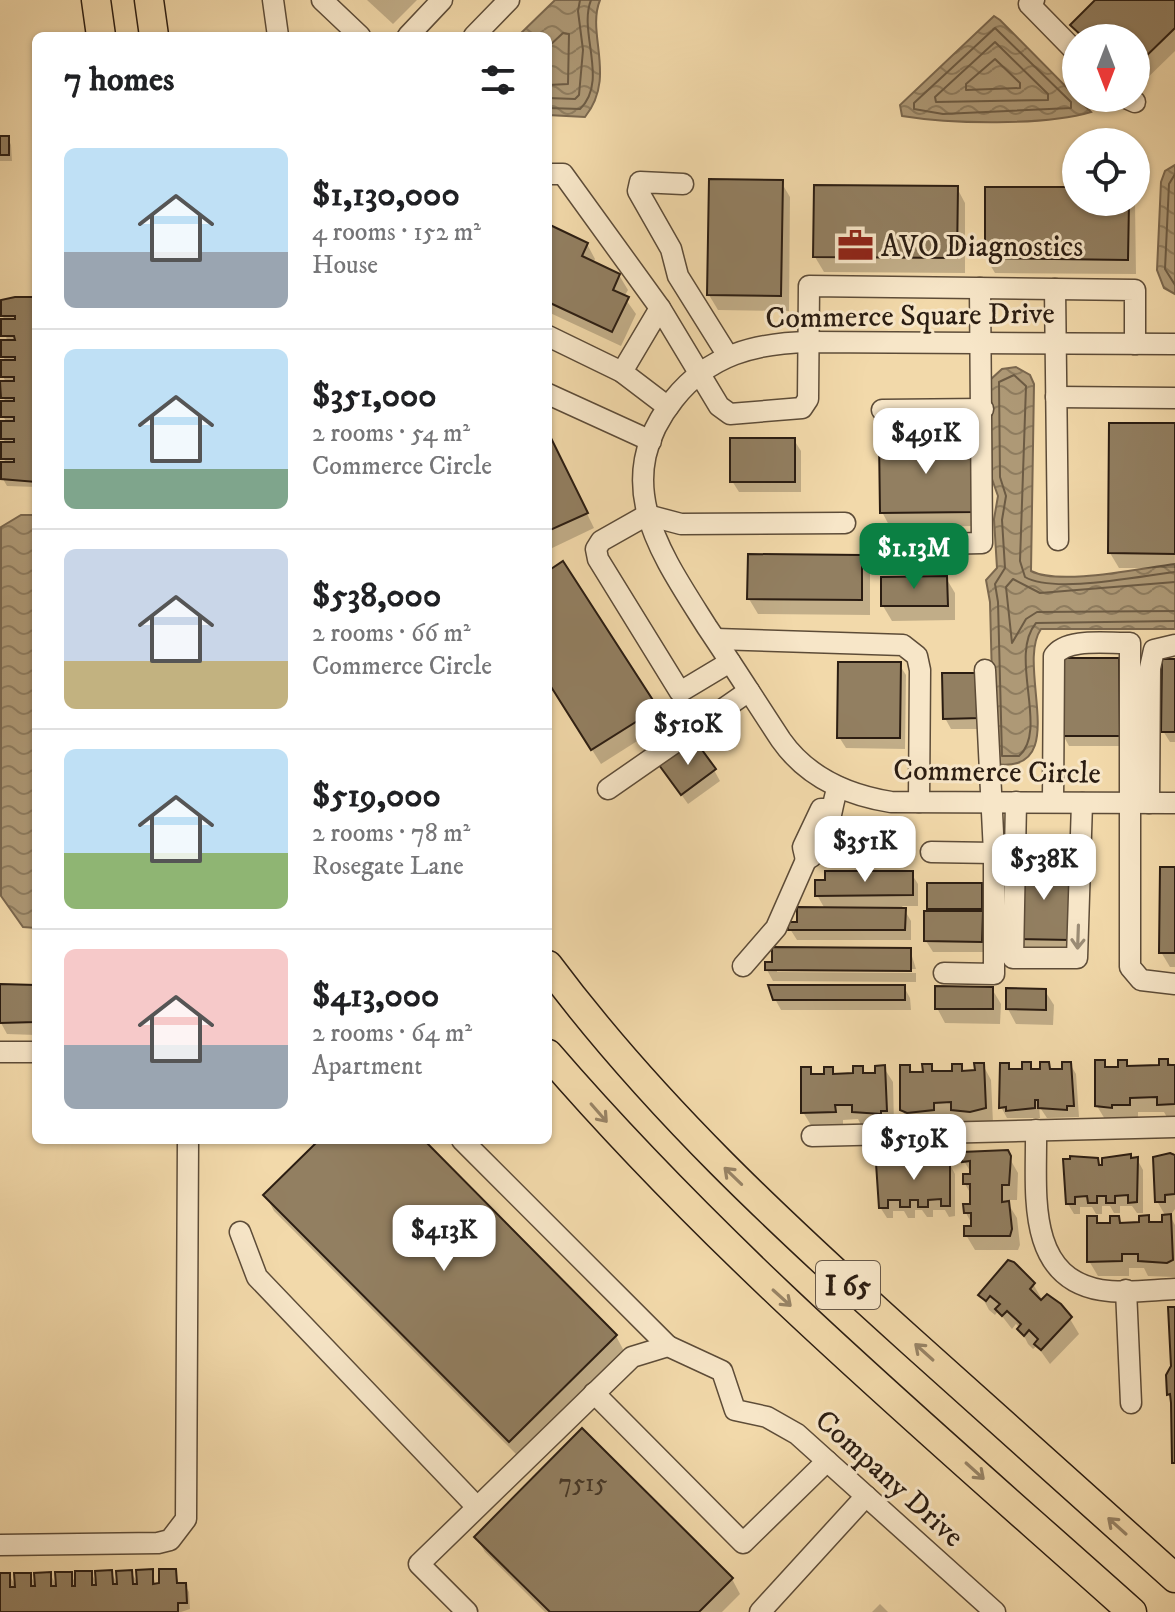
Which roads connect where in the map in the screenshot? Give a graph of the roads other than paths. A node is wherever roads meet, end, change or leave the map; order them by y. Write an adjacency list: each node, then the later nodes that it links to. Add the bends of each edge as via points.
1 (96, 0): 8 (highway)
2 (149, 0): 9 (highway)
3 (273, 0): 10 (street)
4 (322, 0): 11 (street)
5 (442, 0): 12 (street)
6 (509, 0): 13 (street)
7 (1034, 0): 14 (street, via 1029,4)
8 (100, 32)
9 (153, 32)
10 (277, 32)
11 (356, 32)
12 (412, 32)
13 (478, 32)
14 (1062, 38)
15 (552, 174): 19 (street, via 563,174)
16 (683, 184): 26 (street, via 640,182 638,191 671,249 678,276)
17 (980, 288): 18 (street); 21 (street, via 809,286); 22 (street)
18 (1055, 289): 23 (street); 24 (street, via 1135,290)
19 (660, 308): 27 (street); 28 (street)
20 (552, 338): 27 (street)
21 (809, 342): 22 (street, Commerce Square Drive); 26 (street, Commerce Square Drive, via 764,344); 28 (street, via 808,399 802,408 730,414)
22 (981, 343): 23 (street, Commerce Square Drive); 33 (street)
23 (1055, 344): 24 (street, Commerce Square Drive); 30 (street)
24 (1135, 344): 25 (street, Commerce Square Drive)
25 (1175, 344)
26 (728, 356): 28 (street, Commerce Square Drive)
27 (622, 372): 32 (street)
28 (699, 373): 32 (street, Commerce Square Drive)
29 (552, 396): 35 (street)
30 (1056, 397): 31 (street); 38 (street)
31 (1175, 398)
32 (668, 407): 35 (street, Commerce Square Drive)
33 (983, 409): 34 (street); 39 (street, via 982,543)
34 (882, 410)
35 (651, 441): 36 (street, Commerce Square Drive)
36 (646, 507): 37 (street, via 681,524); 40 (street, Commerce Circle, via 661,555); 42 (street, via 601,541 598,559 680,692)
37 (845, 523)
38 (1058, 540)
39 (891, 545)
40 (716, 639): 42 (street, Commerce Circle); 47 (street, via 880,642 910,650 920,670)
41 (1175, 645): 52 (street, via 1154,650 1150,668)
42 (730, 662): 44 (street, Commerce Circle)
43 (985, 670): 48 (street)
44 (749, 691): 45 (street, Commerce Circle, via 789,752); 46 (street)
45 (838, 787): 47 (street, Commerce Circle, via 866,798); 56 (street, via 803,847 806,860 776,928)
46 (608, 789)
47 (919, 802): 48 (street, Commerce Circle)
48 (991, 802): 49 (street, Commerce Circle); 55 (street)
49 (1016, 802): 50 (street, Commerce Circle); 51 (street, one-way to 49, via 1077,958 1013,958)
50 (1053, 802): 51 (street, Commerce Circle); 52 (street, via 1054,656 1071,645 1130,643)
51 (1082, 803): 52 (street, Commerce Circle)
52 (1141, 803): 53 (street, Commerce Circle); 59 (street, via 1130,967 1141,980)
53 (1175, 803)
54 (931, 852): 55 (street)
55 (994, 853): 58 (street, via 994,974)
56 (743, 966)
57 (552, 970): 78 (highway, I 65, one-way to 57, via 735,1179 658,1100)
58 (944, 973)
59 (1175, 984)
60 (0, 1052): 61 (street)
61 (32, 1052)
62 (552, 1059): 82 (highway, I 65, one-way to 82, via 616,1133 766,1284)
63 (1175, 1127): 64 (street)
64 (1036, 1130): 65 (street); 70 (street, via 1038,1222 1048,1255 1086,1287)
65 (812, 1136)
66 (188, 1144): 77 (street, via 186,1519 170,1540 158,1543)
67 (466, 1144): 71 (street)
68 (240, 1232): 76 (street, via 257,1277)
69 (1175, 1289): 70 (street)
70 (1126, 1290): 73 (street)
71 (668, 1346): 72 (street, via 632,1357); 74 (street, Company Drive, via 722,1371 735,1410 786,1427)
72 (594, 1393): 74 (street, via 743,1543); 76 (street)
73 (1131, 1403)
74 (827, 1461): 75 (street, Company Drive)
75 (866, 1496): 80 (street); 81 (street, Company Drive)
76 (476, 1506): 79 (street, via 419,1564)
77 (0, 1545)
78 (1175, 1578)
79 (467, 1612)
80 (760, 1612)
81 (995, 1612)
82 (1132, 1612)

